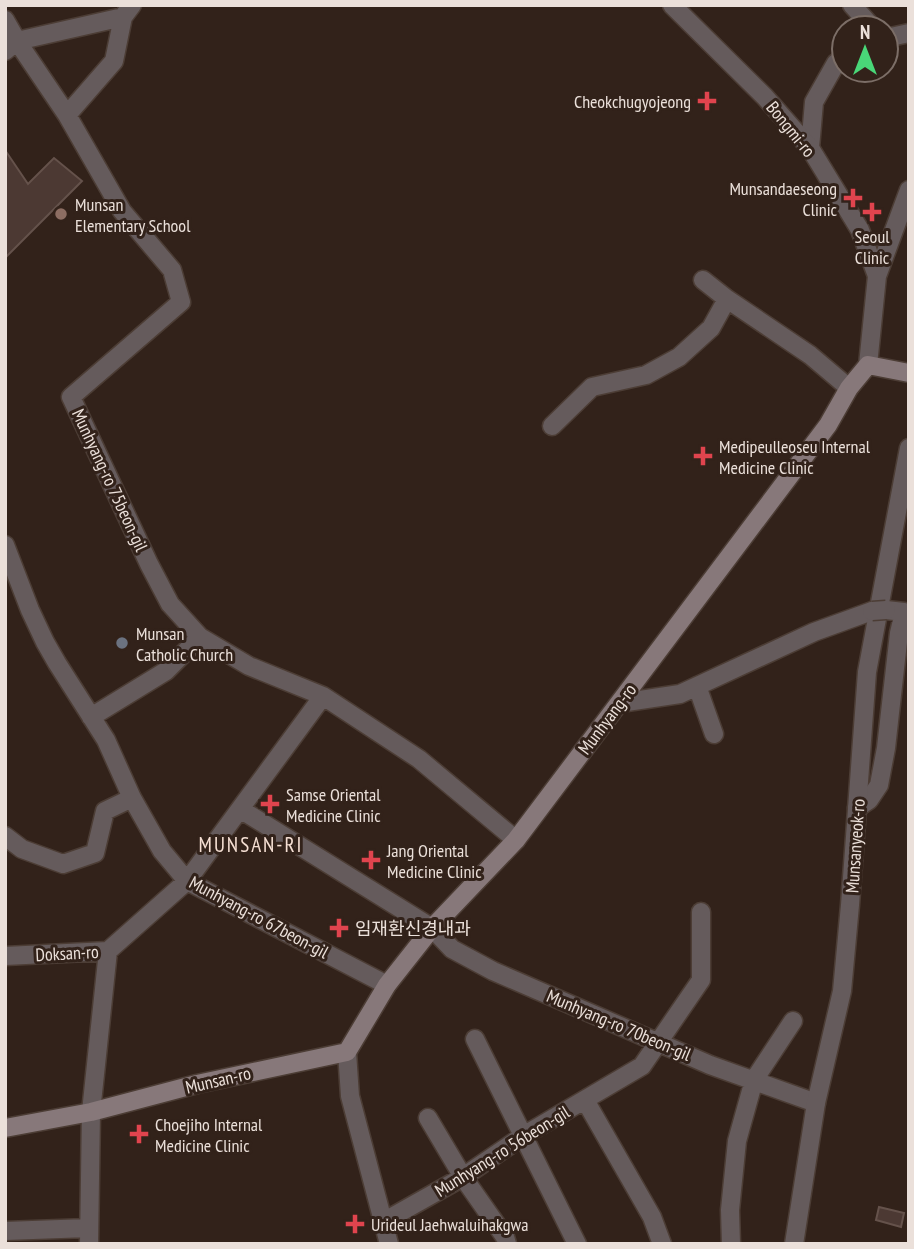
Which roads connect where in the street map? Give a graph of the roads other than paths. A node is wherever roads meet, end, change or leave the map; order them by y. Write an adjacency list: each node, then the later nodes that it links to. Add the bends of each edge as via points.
1 (672, 5): 7 (street, Bongmi-ro)
2 (128, 11): 4 (street); 6 (street, via 114,61)
3 (5, 20): 4 (street, Munhyang-ro 75beon-gil)
4 (11, 46): 6 (street, Munhyang-ro 75beon-gil)
5 (830, 74): 7 (street, via 814,102)
6 (67, 115): 18 (street, Munhyang-ro 75beon-gil, via 122,211 172,270 180,302 71,397 170,604)
7 (810, 148): 9 (street, Bongmi-ro, via 860,230)
8 (909, 190): 9 (street)
9 (877, 276): 12 (street)
10 (703, 280): 11 (street)
11 (727, 299): 14 (street, via 810,355); 15 (street, via 711,328 679,356 646,375 592,387)
12 (868, 365): 13 (main road); 14 (main road, Munhyang-ro)
13 (909, 373)
14 (849, 388): 21 (main road, Munhyang-ro, via 828,425)
15 (552, 426)
16 (909, 448): 25 (street, Munsanyeok-ro, via 867,672)
17 (5, 545): 22 (street, Munhyang-ro 67beon-gil, via 45,642)
18 (200, 637): 20 (street, Munhyang-ro 75beon-gil, via 249,666); 22 (street, via 166,671)
19 (697, 686): 21 (street, via 680,694); 23 (street); 25 (street, via 814,632 879,611 904,612 879,785)
20 (323, 696): 26 (street); 28 (street, Munhyang-ro 75beon-gil, via 419,759)
21 (620, 703): 28 (main road, Munhyang-ro)
22 (91, 717): 24 (street, Munhyang-ro 67beon-gil)
23 (714, 734)
24 (132, 798): 27 (street, via 105,811 95,853 63,864 22,849); 29 (street, Munhyang-ro 67beon-gil, via 162,851)
25 (857, 808): 41 (street, Munsanyeok-ro, via 842,991)
26 (240, 809): 29 (street); 31 (street, Munhyang-ro 70beon-gil)
27 (5, 836)
28 (516, 840): 31 (main road, Munhyang-ro)
29 (187, 881): 32 (street, Doksan-ro); 34 (street, Munhyang-ro 67beon-gil)
30 (701, 912): 37 (street, Munhyang-ro 56beon-gil, via 701,980)
31 (432, 928): 34 (main road, Munhyang-ro); 37 (street, Munhyang-ro 70beon-gil, via 452,948 493,971)
32 (108, 951): 33 (street, Doksan-ro); 42 (street)
33 (5, 956)
34 (387, 985): 38 (main road, Munhyang-ro)
35 (793, 1021): 39 (street)
36 (475, 1039): 45 (street)
37 (660, 1042): 39 (street, Munhyang-ro 70beon-gil); 40 (street, Munhyang-ro 56beon-gil, via 642,1066)
38 (347, 1052): 42 (main road, Munsan-ro); 47 (street, via 350,1096)
39 (754, 1080): 41 (street, Munhyang-ro 70beon-gil); 54 (street, via 737,1141)
40 (585, 1100): 45 (street, Munhyang-ro 56beon-gil); 53 (street, Munhyang-ro 56beon-gil, via 652,1217)
41 (816, 1102): 55 (street, Munsanyeok-ro)
42 (91, 1112): 44 (main road, Munsan-ro); 49 (street)
43 (428, 1118): 46 (street)
44 (5, 1128)
45 (523, 1136): 46 (street, Munhyang-ro 56beon-gil); 52 (street)
46 (463, 1177): 47 (street, Munhyang-ro 56beon-gil); 51 (street)
47 (383, 1222): 50 (street)
48 (5, 1231): 49 (street)
49 (89, 1236)
50 (388, 1244)
51 (507, 1244)
52 (577, 1244)
53 (662, 1244)
54 (731, 1244)
55 (794, 1244)

